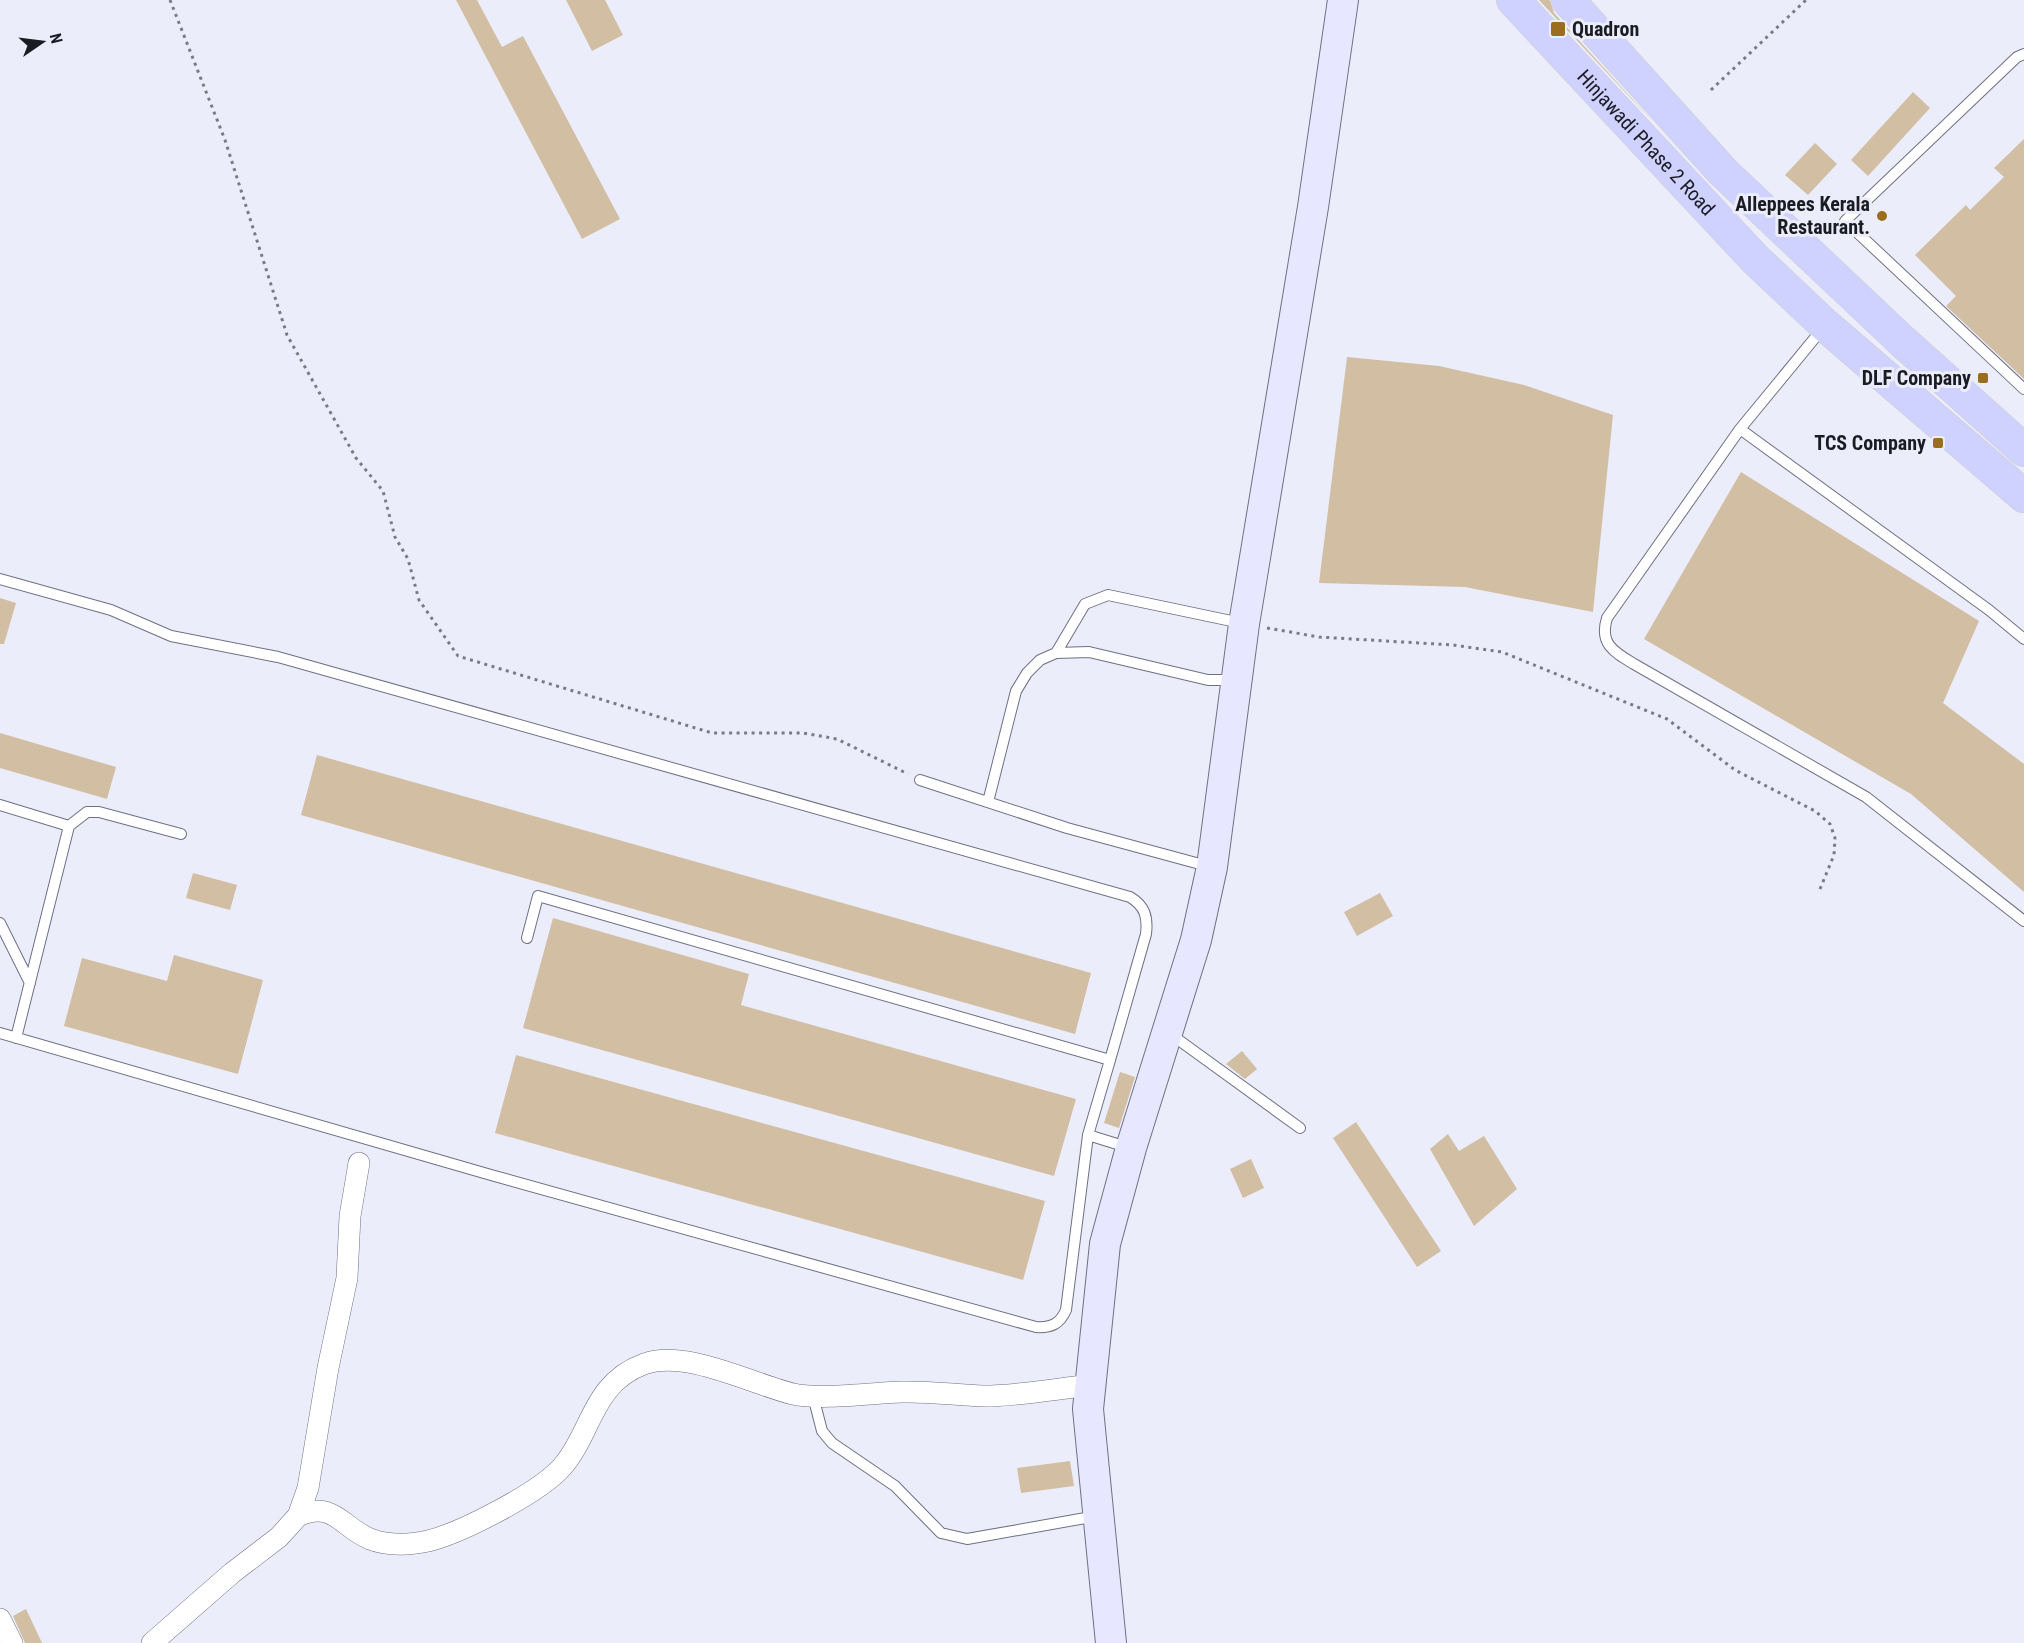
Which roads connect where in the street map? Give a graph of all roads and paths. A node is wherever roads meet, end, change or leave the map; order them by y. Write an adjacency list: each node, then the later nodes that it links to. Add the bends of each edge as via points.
1 (170, 0): 18 (path, via 225,140 287,335 356,458 383,490 395,537 408,559 419,600 458,656 712,733 803,733 837,739)
2 (1344, 0): 14 (street)
3 (1513, 0): 8 (main road, Hinjawadi Phase 2 Road, via 1692,194)
4 (1568, 0): 11 (main road, Hinjawadi Phase 2 Road, via 1723,172)
5 (1806, 0): 7 (path)
6 (2022, 58): 9 (lane, via 1845,221)
7 (1711, 90)
8 (1825, 325): 10 (lane); 12 (main road, Hinjawadi Phase 2 Road)
9 (2024, 389)
10 (1740, 429): 15 (lane); 25 (lane, via 1607,618 1604,638 1611,650 1866,797)
11 (2024, 450)
12 (2024, 496)
13 (0, 579): 32 (lane, via 111,610 171,636 278,657 1130,897 1145,912 1146,934)
14 (1245, 624): 16 (lane, via 1108,595 1085,604); 17 (street); 24 (path, via 1319,637 1502,652 1667,719 1735,770 1815,811 1830,824 1835,838 1834,855)
15 (2024, 639)
16 (1056, 653): 17 (lane, via 1089,652 1208,680); 19 (lane, via 1027,672 1016,691)
17 (1238, 680): 23 (street)
18 (920, 780): 19 (lane)
19 (988, 802): 23 (lane)
20 (0, 806): 21 (lane)
21 (69, 826): 22 (lane, via 87,812 99,812); 28 (lane)
22 (181, 834)
23 (1212, 867): 30 (street)
24 (1820, 889)
25 (2024, 921)
26 (0, 923): 28 (lane)
27 (526, 938): 32 (lane, via 538,896)
28 (30, 983): 31 (lane)
29 (0, 1033): 31 (lane)
30 (1169, 1033): 33 (lane); 35 (street)
31 (16, 1038): 34 (lane, via 491,1175 1046,1328 1062,1319 1066,1310)
32 (1110, 1060): 34 (lane)
33 (1300, 1128)
34 (1088, 1135): 35 (lane)
35 (1131, 1149): 37 (street, via 1104,1244)
36 (359, 1163): 39 (street, via 350,1216 347,1278 308,1488)
37 (1091, 1385): 38 (street, via 984,1396 912,1391); 40 (street, via 1088,1409)
38 (813, 1396): 39 (street, via 795,1395 693,1364 668,1360 644,1364 621,1378 603,1396 561,1468 537,1487 461,1529 427,1541 394,1545 369,1538 326,1511); 40 (lane, via 822,1431 832,1443 895,1486 941,1533 967,1539)
39 (298, 1516): 43 (street, via 279,1537)
40 (1098, 1516): 44 (street)
41 (0, 1619): 42 (street)
42 (12, 1643)
43 (152, 1643)
44 (1111, 1643)

